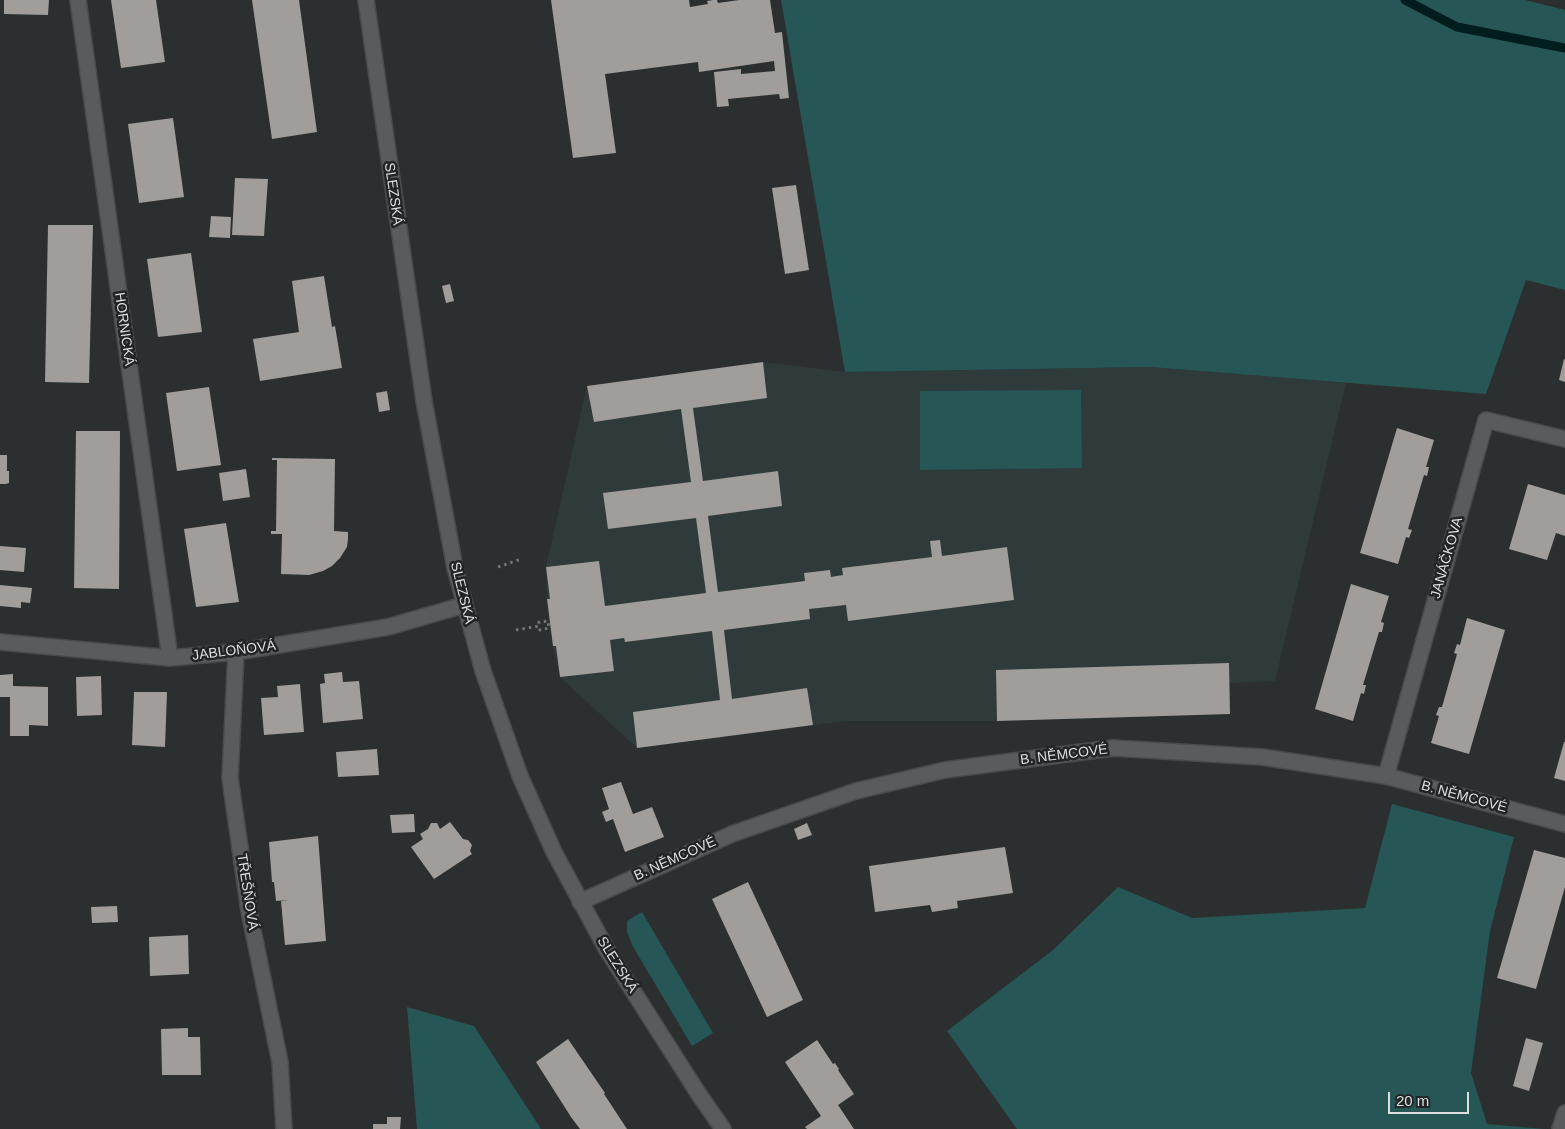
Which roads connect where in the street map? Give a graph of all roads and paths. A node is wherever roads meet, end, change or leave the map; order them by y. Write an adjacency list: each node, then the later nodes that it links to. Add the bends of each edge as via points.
1 (78, 0): 11 (street, HORNICKÁ)
2 (366, 0): 6 (street, SLEZSKÁ, via 424,401)
3 (1565, 438): 12 (street, JANÁČKOVA, via 1486,420)
4 (521, 559): 5 (path)
5 (498, 567)
6 (464, 605): 10 (street, JABLOŇOVÁ, via 388,627); 14 (street, SLEZSKÁ, via 520,776)
7 (549, 623): 8 (path, via 539,622 539,626)
8 (516, 630)
9 (0, 642): 11 (street, JABLOŇOVÁ)
10 (236, 652): 11 (street, JABLOŇOVÁ); 16 (street, TŘEŠŇOVÁ, via 230,778 249,911 280,1062)
11 (170, 658)
12 (1386, 776): 13 (street, B. NĚMCOVÉ); 14 (street, B. NĚMCOVÉ, via 1262,757 1113,748 945,770 856,791 732,834)
13 (1565, 824)
14 (580, 902): 17 (street, SLEZSKÁ)
15 (1565, 1113): 18 (street)
16 (284, 1129)
17 (723, 1129)
18 (1560, 1129)

